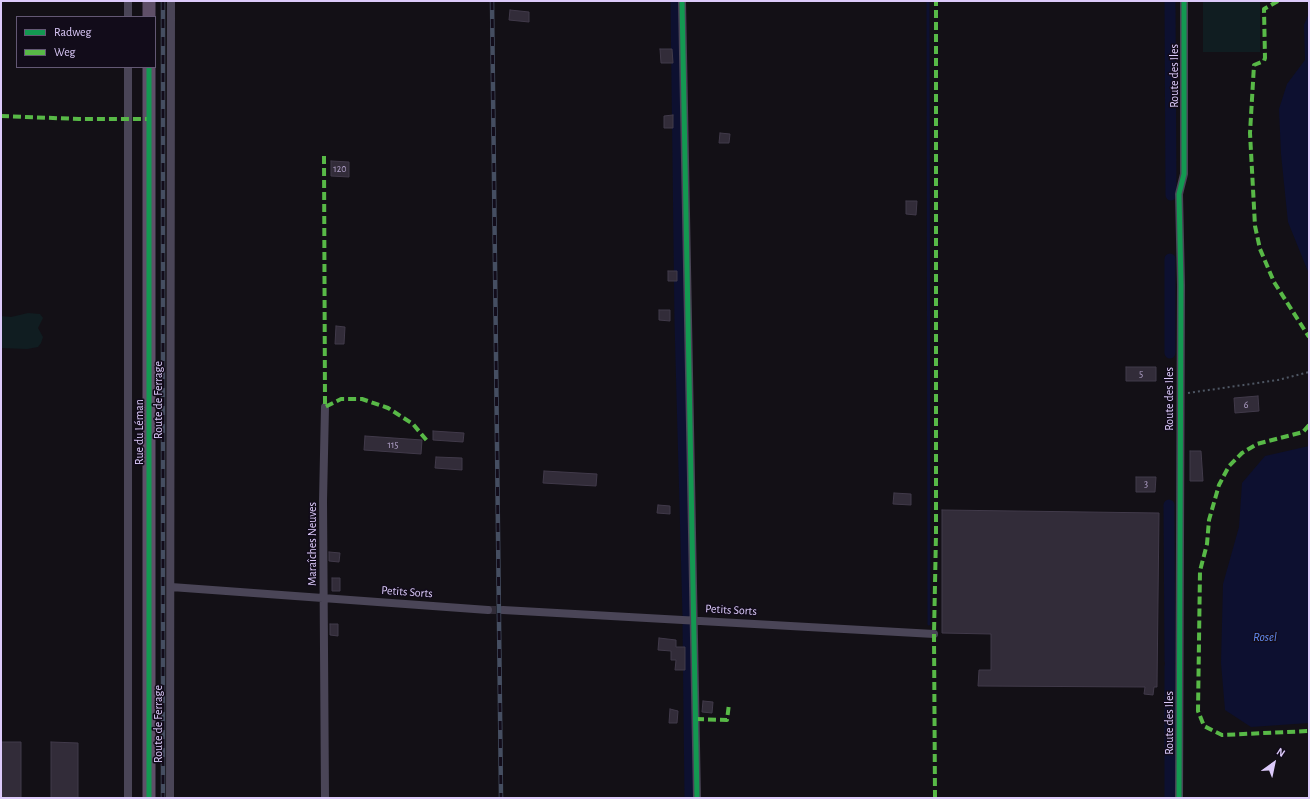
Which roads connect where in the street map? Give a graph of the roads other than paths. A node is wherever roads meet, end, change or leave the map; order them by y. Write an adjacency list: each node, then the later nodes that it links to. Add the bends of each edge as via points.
1 (128, 1): 6 (street)
2 (149, 1): 7 (main road)
3 (171, 1): 11 (street, Route de Ferrage)
4 (682, 1): 15 (street)
5 (1184, 1): 22 (street, Route des Iles, via 1184,174 1178,194 1181,285)
6 (128, 16)
7 (149, 16)
8 (128, 68): 17 (street)
9 (149, 68): 18 (main road, Rue du Léman)
10 (325, 407): 12 (street, Maraîches Neuves)
11 (171, 587): 12 (street, Maraîches Neuves); 19 (street, Route de Ferrage)
12 (324, 598): 13 (street, Petits Sorts); 20 (street)
13 (488, 610)
14 (503, 610): 15 (street, Petits Sorts)
15 (694, 620): 16 (street, Petits Sorts); 21 (street)
16 (934, 634)
17 (128, 798)
18 (149, 798)
19 (170, 798)
20 (325, 798)
21 (697, 798)
22 (1179, 798)

